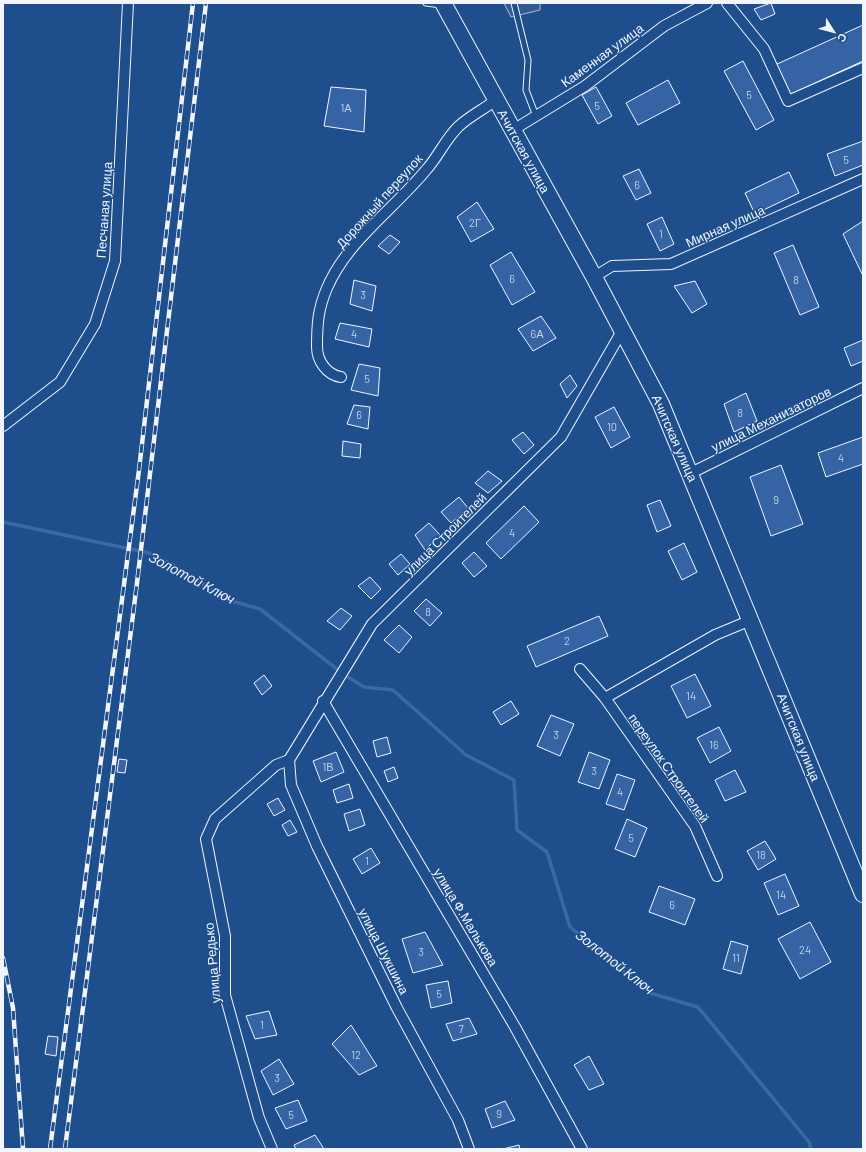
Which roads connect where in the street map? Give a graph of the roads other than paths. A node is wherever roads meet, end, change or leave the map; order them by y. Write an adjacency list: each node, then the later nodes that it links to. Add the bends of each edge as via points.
1 (128, 3): 16 (street, Песчаная улица, via 115,261 95,324 60,382)
2 (426, 3): 6 (lane)
3 (514, 3): 9 (lane, via 528,60 526,90)
4 (707, 3): 9 (street, Каменная улица, via 664,26 585,86)
5 (727, 3): 7 (street, via 764,49 788,101)
6 (443, 4): 8 (main road, Ачитская улица)
7 (863, 68)
8 (496, 100): 10 (main road, Ачитская улица); 14 (street, Дорожный переулок, via 458,127 427,170 366,232 342,262 327,287 317,314 317,353 325,369 333,376)
9 (536, 116): 10 (street, Каменная улица)
10 (513, 130): 12 (main road, Ачитская улица)
11 (863, 179): 12 (street, Мирная улица, via 671,264 612,266)
12 (594, 277): 13 (main road, Ачитская улица)
13 (622, 331): 17 (main road, Ачитская улица, via 661,404); 21 (street, улица Строителей, via 561,437 372,624)
14 (341, 377)
15 (863, 388): 17 (street, улица Механизаторов)
16 (3, 426)
17 (691, 473): 18 (main road, Ачитская улица)
18 (751, 620): 20 (street, via 715,635); 24 (main road, Ачитская улица)
19 (580, 669): 20 (street, переулок Строителей)
20 (605, 698): 23 (street, переулок Строителей, via 695,826)
21 (323, 701): 22 (street, улица Строителей); 27 (street, улица Ф.Малькова, via 515,1027)
22 (289, 760): 25 (street, улица Редько, via 276,765 215,818 206,839 225,936 225,995 259,1118); 26 (street, улица Шукшина, via 291,785 317,846 398,1008 458,1120)
23 (717, 876)
24 (863, 894)
25 (272, 1149)
26 (469, 1149)
27 (582, 1149)

